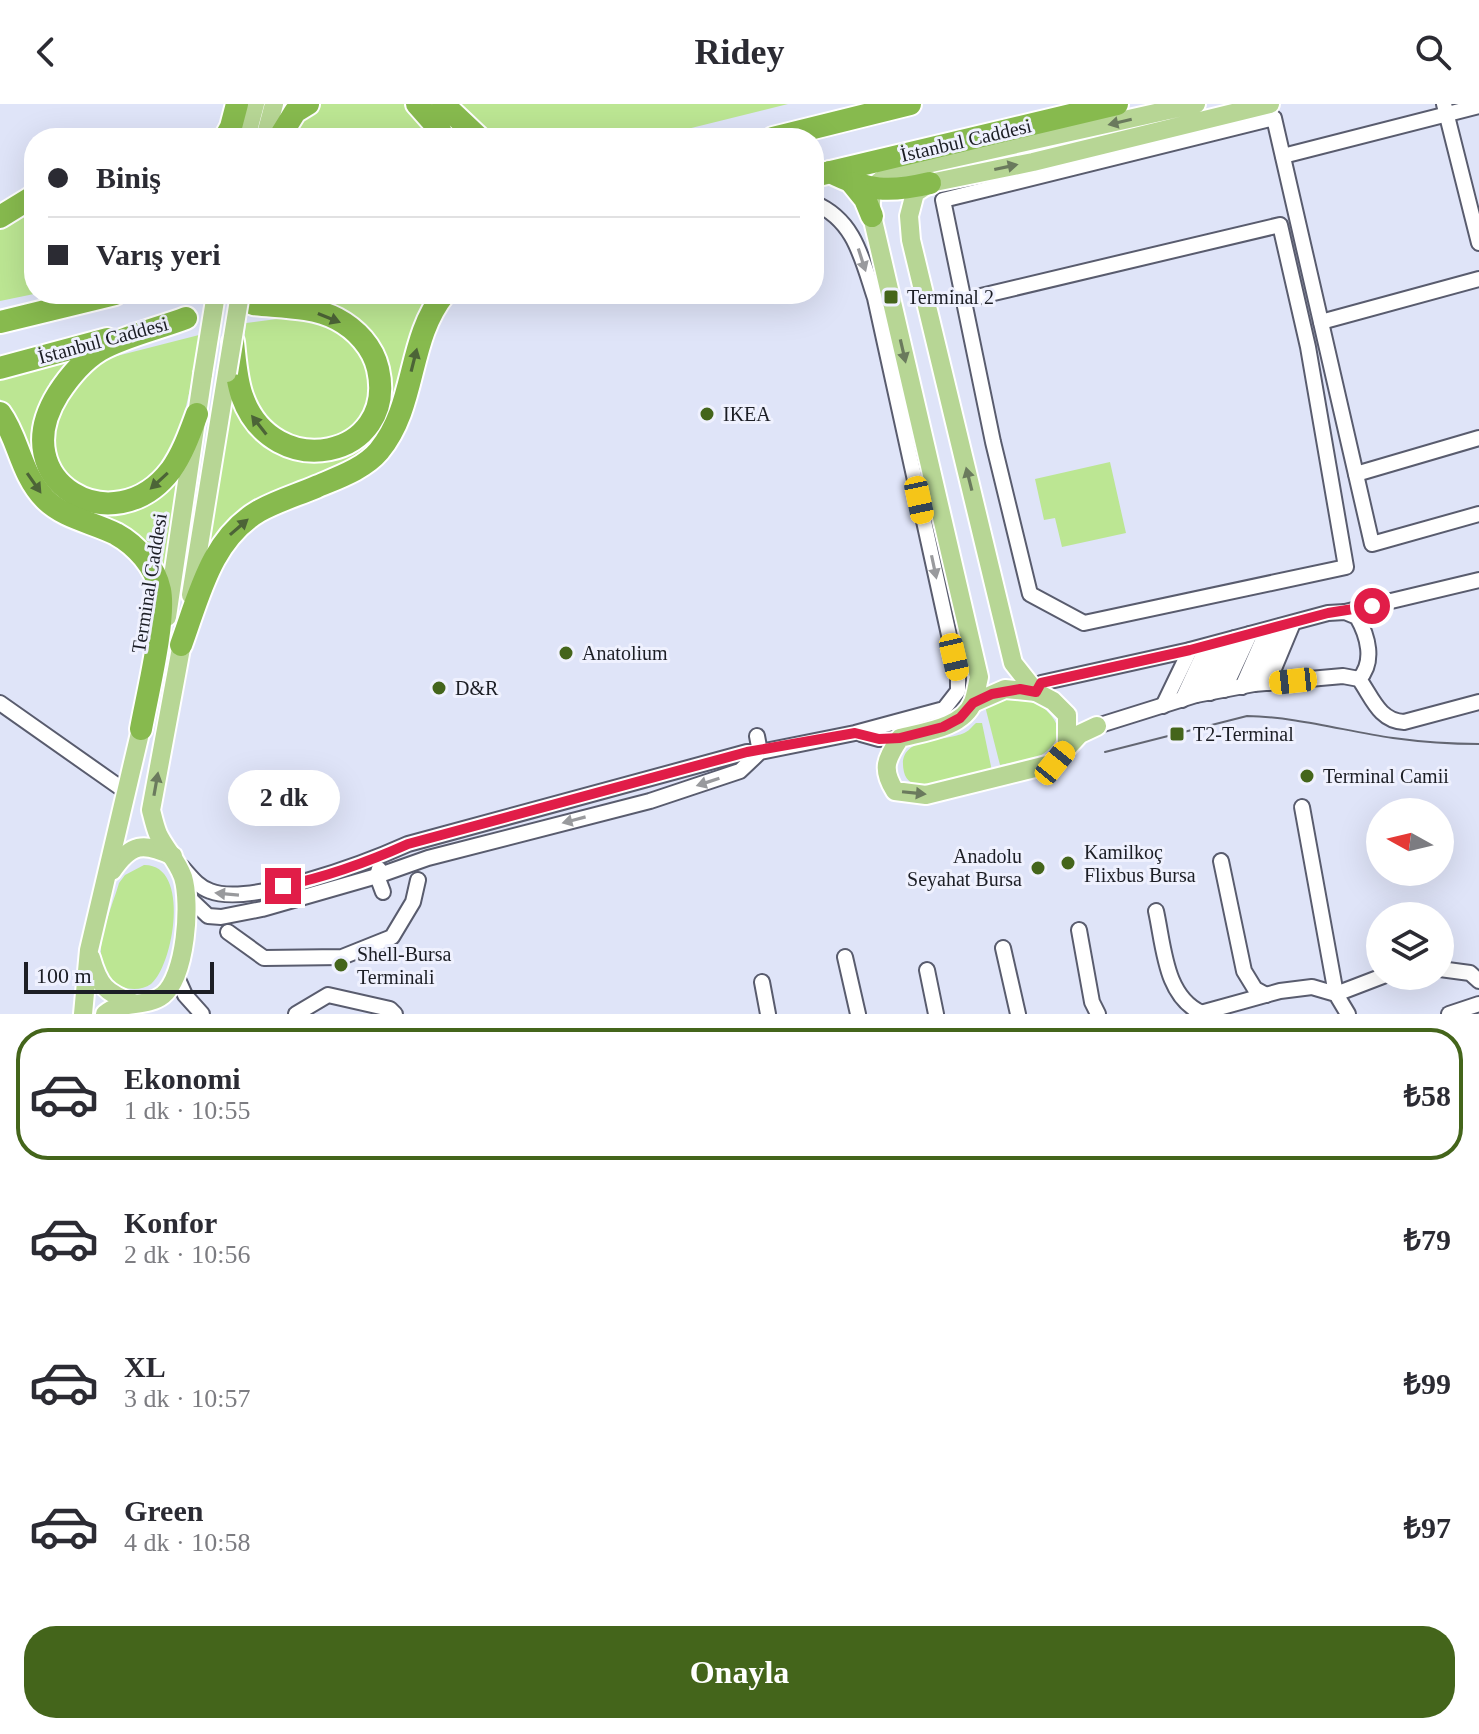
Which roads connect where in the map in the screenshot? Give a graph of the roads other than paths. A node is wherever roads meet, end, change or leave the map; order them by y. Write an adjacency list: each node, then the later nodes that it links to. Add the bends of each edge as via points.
1 (237, 104): 14 (highway)
2 (255, 104): 15 (main road)
3 (274, 104): 16 (main road)
4 (308, 104): 17 (highway)
5 (417, 104): 18 (highway)
6 (443, 104): 19 (highway)
7 (910, 104): 11 (highway)
8 (1117, 104): 22 (highway, İstanbul Caddesi)
9 (1196, 104): 25 (main road, one-way to 25, via 909,168)
10 (1270, 104): 24 (main road, one-way to 10)
11 (889, 106): 20 (highway)
12 (1479, 106): 13 (street)
13 (1445, 109): 21 (street); 30 (street)
14 (230, 128)
15 (249, 128)
16 (268, 128)
17 (285, 128)
18 (438, 128)
19 (468, 128)
20 (809, 128)
21 (1283, 156): 32 (street, via 1274,118 943,200); 41 (street)
22 (824, 174)
23 (824, 175): 25 (highway)
24 (930, 183): 25 (highway, via 897,190); 60 (main road, one-way to 24, via 1013,663 911,240 909,216 915,193)
25 (862, 186): 28 (highway)
26 (24, 202): 29 (highway)
27 (824, 208): 69 (street, one-way to 69, via 847,226 875,298 958,676 958,691 944,709)
28 (872, 216): 64 (main road, one-way to 64, via 979,677)
29 (0, 217)
30 (1479, 243)
31 (1479, 279): 41 (street)
32 (964, 300): 32 (street, via 1030,594 1084,623 1346,567 1308,347 1280,225)
33 (74, 304): 40 (highway, İstanbul Caddesi)
34 (214, 304): 46 (main road, Terminal Caddesi, bridge)
35 (230, 304): 39 (highway, İstanbul Caddesi)
36 (244, 304): 42 (main road, bridge)
37 (276, 304): 44 (highway, one-way to 44, via 335,318 359,335 375,358 381,381 378,410 363,431 336,449 289,448 265,434)
38 (437, 304): 55 (highway, one-way to 38, via 215,555 234,530 260,511 345,474 377,453 396,427 417,347)
39 (186, 318): 43 (highway, İstanbul Caddesi); 46 (highway, one-way to 39, via 172,468 130,502 101,503 77,496 57,482 45,462 42,436 51,406 70,374 100,350)
40 (0, 322)
41 (1321, 322): 48 (street)
42 (233, 338): 44 (highway, bridge)
43 (0, 368)
44 (232, 377): 55 (main road, Terminal Caddesi)
45 (0, 413): 68 (highway, one-way to 68, via 22,465 46,500 117,535 149,564 160,590 160,614)
46 (197, 414): 68 (main road, Terminal Caddesi, via 171,596)
47 (1479, 438): 48 (street)
48 (1356, 474): 49 (street, via 1372,544)
49 (1479, 514)
50 (1479, 580): 51 (street)
51 (1345, 612): 52 (street); 58 (street, via 1357,617 1368,649 1369,663)
52 (1280, 626): 53 (street); 59 (street); 59 (street)
53 (1250, 634): 54 (street); 61 (street)
54 (1228, 640): 56 (street); 61 (street)
55 (181, 645): 76 (main road, Terminal Caddesi, one-way to 55, via 158,834 151,810)
56 (1207, 646): 57 (street); 61 (street)
57 (1190, 650): 60 (street, via 1041,683); 65 (street)
58 (1359, 679): 59 (street); 62 (street, via 1383,716 1393,721)
59 (1254, 685): 61 (street)
60 (1036, 692): 64 (main road, via 1005,689); 66 (main road)
61 (1203, 695): 65 (street)
62 (1479, 702)
63 (0, 703): 73 (street)
64 (973, 703): 70 (main road, via 943,727)
65 (1163, 706): 67 (street)
66 (1067, 715): 67 (main road); 72 (main road)
67 (1097, 726): 72 (main road)
68 (141, 729): 73 (main road, Terminal Caddesi)
69 (855, 733): 70 (street); 71 (street)
70 (900, 738): 72 (main road, one-way to 72, via 886,764 887,777 895,791 926,795 1055,763)
71 (752, 745): 75 (street); 79 (street, one-way to 79, via 740,771)
72 (1067, 748)
73 (125, 791): 78 (main road, Terminal Caddesi)
74 (1302, 807): 95 (street)
75 (380, 856): 76 (street, one-way to 76, via 239,895 197,884); 79 (street)
76 (175, 858): 78 (main road, Terminal Caddesi, via 136,847); 82 (main road, Terminal Caddesi)
77 (1221, 861): 96 (street, via 1244,971 1255,989)
78 (109, 876): 87 (main road, Terminal Caddesi)
79 (377, 876): 81 (street); 82 (street, via 221,917 208,916)
80 (418, 880): 85 (street, via 413,902 392,937 342,957 264,958)
81 (383, 892)
82 (188, 897): 91 (main road, Terminal Caddesi)
83 (1156, 911): 99 (street, via 1171,980 1182,1001)
84 (1079, 930): 109 (street)
85 (228, 932)
86 (1003, 948): 108 (street)
87 (89, 950): 98 (main road, via 100,985); 100 (main road, Terminal Caddesi)
88 (845, 957): 106 (street)
89 (927, 970): 107 (street)
90 (1454, 971): 92 (street, via 1470,973)
91 (176, 975): 98 (main road, via 163,995); 102 (street)
92 (1479, 981)
93 (762, 982): 105 (street)
94 (1366, 983): 95 (street)
95 (1336, 994): 96 (street, via 1312,987); 110 (street)
96 (1266, 995): 99 (street)
97 (1479, 1004): 111 (street)
98 (142, 1009): 101 (main road, via 118,1006)
99 (1199, 1013)
100 (83, 1014)
101 (105, 1014)
102 (202, 1014)
103 (296, 1014): 104 (street, via 328,995)
104 (395, 1014)
105 (768, 1014)
106 (858, 1014)
107 (936, 1014)
108 (1018, 1014)
109 (1098, 1014)
110 (1348, 1014)
111 (1449, 1014)

